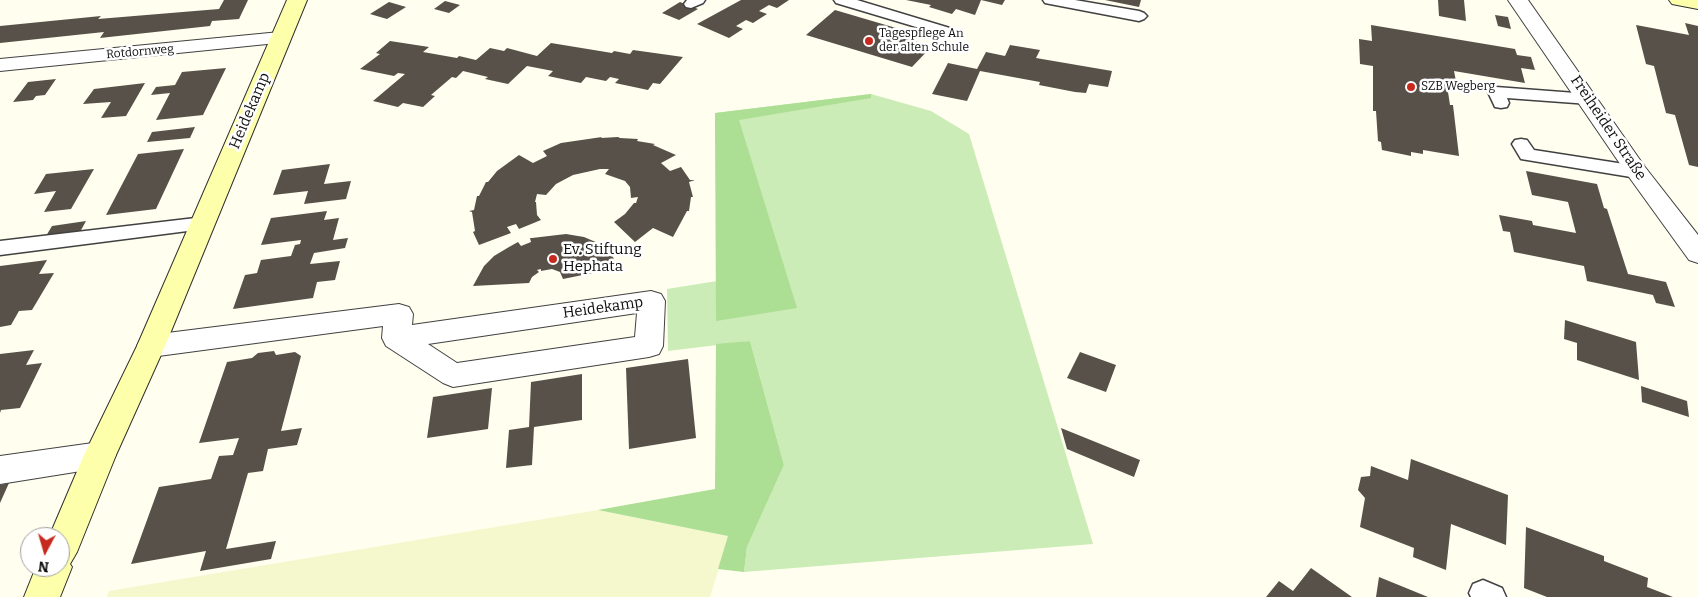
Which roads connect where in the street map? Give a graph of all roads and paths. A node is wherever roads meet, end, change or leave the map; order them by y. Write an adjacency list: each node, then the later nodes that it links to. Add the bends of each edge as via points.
1 (297, 0): 9 (street, Heidekamp)
2 (841, 0): 8 (lane)
3 (1050, 0): 7 (lane)
4 (1518, 0): 11 (street, Freiheider Straße)
5 (1679, 0): 6 (street)
6 (1698, 4)
7 (1139, 16)
8 (948, 32)
9 (280, 38): 10 (street, Rotdornweg); 15 (street, Heidekamp)
10 (0, 65)
11 (1589, 99): 12 (lane, via 1496,92); 14 (street, Freiheider Straße)
12 (1501, 103)
13 (1521, 144): 14 (lane, via 1527,155)
14 (1637, 172): 17 (street, Freiheider Straße)
15 (204, 223): 16 (lane); 19 (street, Heidekamp)
16 (0, 248)
17 (1698, 254)
18 (396, 338): 18 (street, Heidekamp, via 453,375 649,346 650,301); 19 (street, via 399,314)
19 (151, 346): 20 (street, Heidekamp)
20 (100, 455): 21 (street); 22 (street, Heidekamp)
21 (0, 470)
22 (70, 528)
23 (50, 577): 24 (street)
24 (42, 597)

